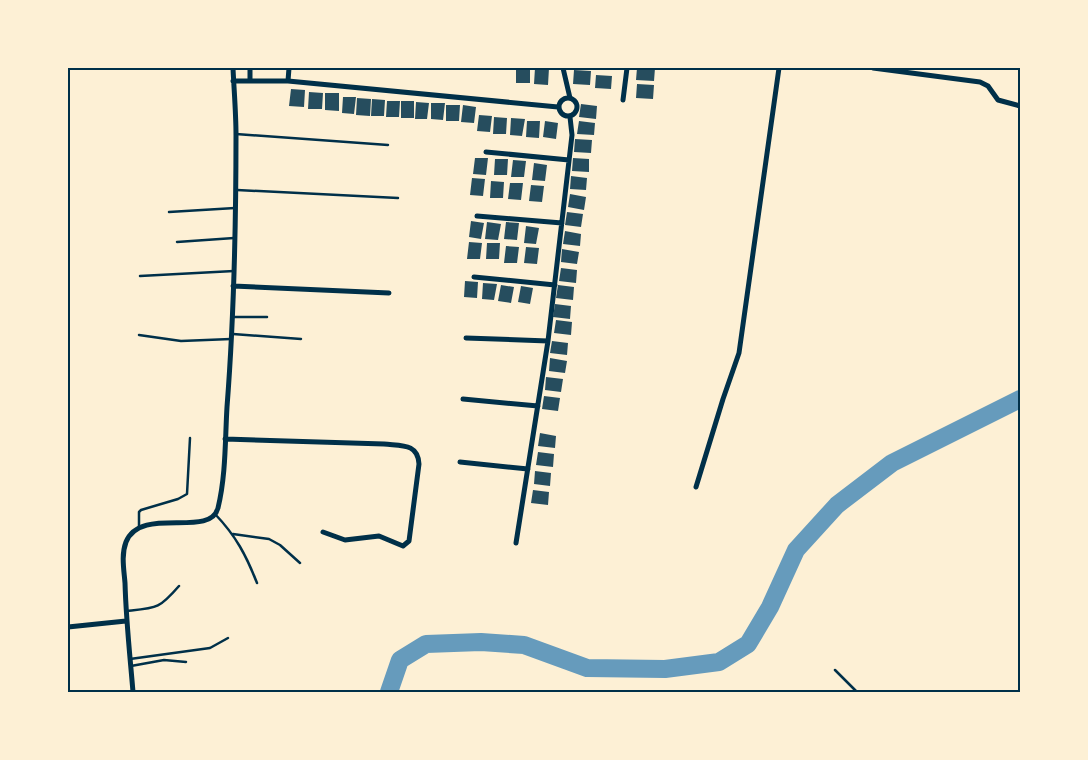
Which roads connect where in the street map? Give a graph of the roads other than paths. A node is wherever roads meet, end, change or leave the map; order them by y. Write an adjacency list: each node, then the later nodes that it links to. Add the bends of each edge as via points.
1 (234, 68): 10 (street)
2 (250, 68): 8 (street)
3 (289, 68): 9 (street)
4 (563, 68): 11 (street)
5 (627, 68): 12 (street)
6 (779, 68): 47 (street, via 739,353)
7 (873, 68): 13 (street, via 980,82 988,86 998,100)
8 (250, 81): 9 (street); 10 (street)
9 (288, 81): 14 (street)
10 (234, 82): 16 (street)
11 (570, 98): 14 (street, via 562,100); 15 (street, via 577,108)
12 (623, 100)
13 (1020, 106)
14 (558, 107): 15 (street, via 562,115)
15 (570, 117): 19 (street)
16 (236, 134): 17 (lane); 20 (street)
17 (388, 145)
18 (486, 152): 19 (street)
19 (569, 160): 25 (street)
20 (235, 190): 21 (lane); 22 (street)
21 (398, 198)
22 (235, 208): 23 (lane); 26 (street)
23 (169, 212)
24 (477, 216): 25 (street)
25 (562, 223): 32 (street)
26 (234, 238): 27 (lane); 28 (street)
27 (177, 242)
28 (234, 271): 29 (lane); 31 (street)
29 (140, 276)
30 (474, 277): 32 (street)
31 (234, 286): 33 (street); 34 (street)
32 (555, 286): 40 (street)
33 (389, 293)
34 (233, 317): 35 (lane); 37 (street)
35 (267, 317)
36 (139, 335): 37 (lane, via 181,341)
37 (232, 337): 39 (lane); 44 (street)
38 (466, 338): 40 (street)
39 (301, 339)
40 (548, 341): 42 (street)
41 (462, 399): 42 (street)
42 (538, 406): 46 (street)
43 (190, 438): 49 (lane, via 187,494 141,510)
44 (225, 439): 48 (street, via 223,478); 50 (street, via 384,444 405,446 417,452 420,464 409,541 403,546 379,536 346,540)
45 (460, 462): 46 (street)
46 (528, 469): 52 (street)
47 (696, 487)
48 (215, 514): 49 (street, via 200,522); 51 (lane)
49 (139, 527): 56 (street, via 126,542 124,554)
50 (323, 532)
51 (234, 534): 53 (lane, via 269,539); 54 (lane)
52 (516, 543)
53 (300, 563)
54 (257, 583)
55 (179, 586): 56 (lane, via 160,606)
56 (126, 611): 57 (street)
57 (126, 621): 58 (street); 60 (street)
58 (68, 627)
59 (228, 638): 60 (lane, via 210,648)
60 (130, 659): 62 (street)
61 (186, 662): 62 (lane, via 164,660)
62 (131, 666): 64 (street)
63 (835, 670): 65 (lane)
64 (133, 692)
65 (857, 692)

